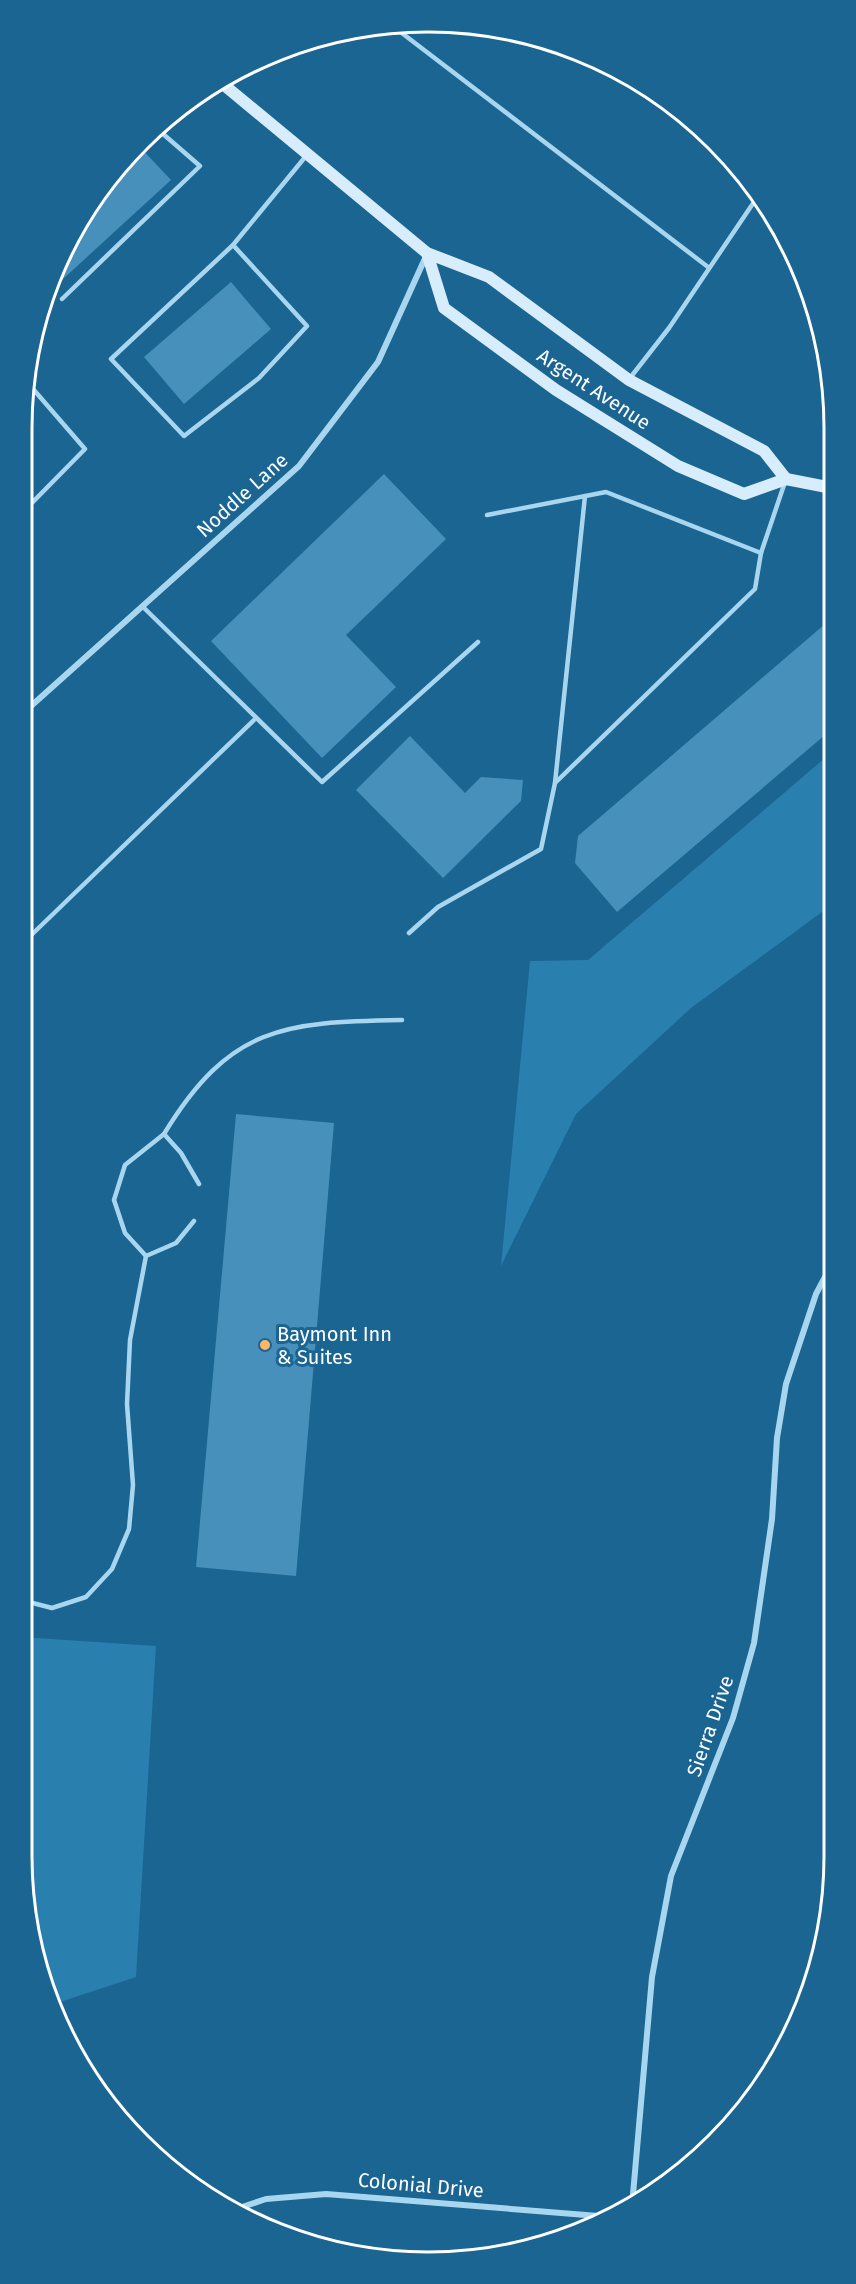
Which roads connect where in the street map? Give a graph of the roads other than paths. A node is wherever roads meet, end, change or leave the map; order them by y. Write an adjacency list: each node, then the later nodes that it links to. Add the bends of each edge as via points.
1 (401, 32): 8 (lane)
2 (227, 87): 4 (street, Argent Avenue)
3 (163, 134): 9 (lane, via 200,166)
4 (308, 154): 6 (lane); 7 (street, Argent Avenue)
5 (754, 202): 8 (lane)
6 (233, 245): 6 (lane, via 111,359 184,436 259,378 308,326)
7 (427, 253): 10 (street, Argent Avenue, via 489,277); 12 (street, Argent Avenue, via 444,308 555,390 678,466 744,494); 18 (street, Noddle Lane, via 378,362 299,466)
8 (708, 267): 10 (lane, via 669,328)
9 (62, 299)
10 (628, 380): 12 (street, Argent Avenue, via 764,451)
11 (33, 389): 15 (lane, via 85,449)
12 (786, 479): 13 (street); 17 (lane)
13 (824, 486)
14 (585, 496): 16 (lane); 17 (lane, via 606,492); 22 (lane)
15 (32, 503)
16 (487, 515)
17 (761, 553): 22 (lane, via 754,589)
18 (142, 606): 20 (street, Noddle Lane); 21 (lane)
19 (478, 642): 21 (lane, via 322,782)
20 (32, 705)
21 (256, 718): 24 (lane)
22 (555, 783): 23 (lane, via 541,849 438,907)
23 (409, 933)
24 (32, 934)
25 (402, 1020): 26 (lane, via 301,1025 254,1040 214,1067 186,1098)
26 (164, 1134): 27 (lane, via 181,1153); 29 (lane, via 125,1165 114,1200 125,1233)
27 (199, 1184)
28 (194, 1221): 29 (lane, via 176,1243)
29 (146, 1256): 31 (lane, via 130,1340 127,1404 133,1485 129,1529 112,1569 86,1597 52,1608)
30 (824, 1279): 32 (street, Sierra Drive, via 786,1384 754,1643 733,1718 671,1876 652,1977)
31 (32, 1603)
32 (633, 2195)
33 (243, 2207): 34 (street, Colonial Drive, via 266,2199 326,2194)
34 (595, 2216)

